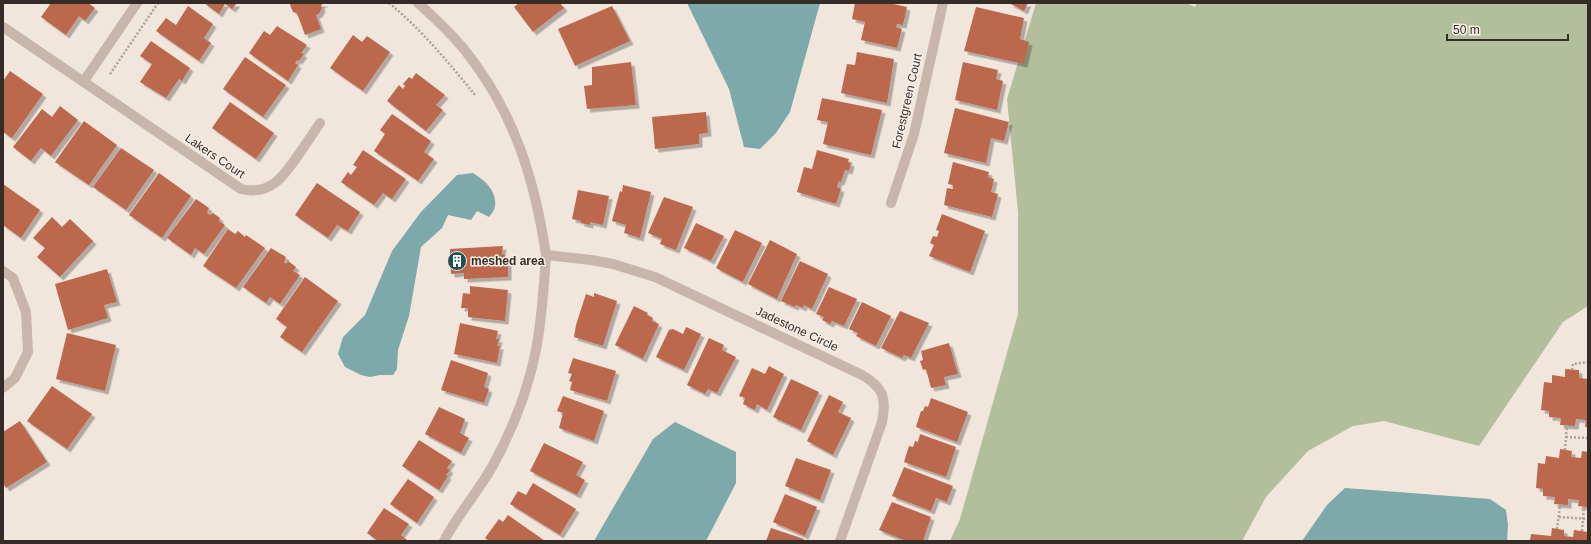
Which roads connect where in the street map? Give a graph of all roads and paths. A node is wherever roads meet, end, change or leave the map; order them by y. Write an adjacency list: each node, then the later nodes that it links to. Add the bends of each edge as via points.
1 (137, 3): 8 (street)
2 (158, 3): 7 (path)
3 (389, 3): 9 (path, via 406,17)
4 (418, 3): 12 (street, via 467,53 505,112 524,156 538,208)
5 (943, 3): 11 (street, Forestgreen Court, via 914,134)
6 (3, 26): 8 (street, Lakers Court)
7 (110, 74)
8 (84, 81): 10 (street, Lakers Court, via 236,187 247,191 258,191 277,182)
9 (475, 95)
10 (320, 123)
11 (891, 203)
12 (546, 255): 28 (street, via 536,350 518,412 492,468); 29 (street, Jadestone Circle, via 613,264 655,277 862,375 877,385 884,398 882,422)
13 (3, 271): 16 (street, via 13,278 26,312 28,352 15,378)
14 (1588, 362): 15 (path, via 1573,364)
15 (1572, 370)
16 (3, 388)
17 (1567, 425): 18 (path)
18 (1566, 437): 19 (path); 20 (path)
19 (1588, 438)
20 (1565, 450)
21 (1560, 505): 23 (path)
22 (1584, 507): 24 (path)
23 (1559, 517): 24 (path); 26 (path)
24 (1583, 518): 25 (path); 27 (path)
25 (1588, 519)
26 (1557, 529)
27 (1582, 531)
28 (444, 541)
29 (840, 541)

